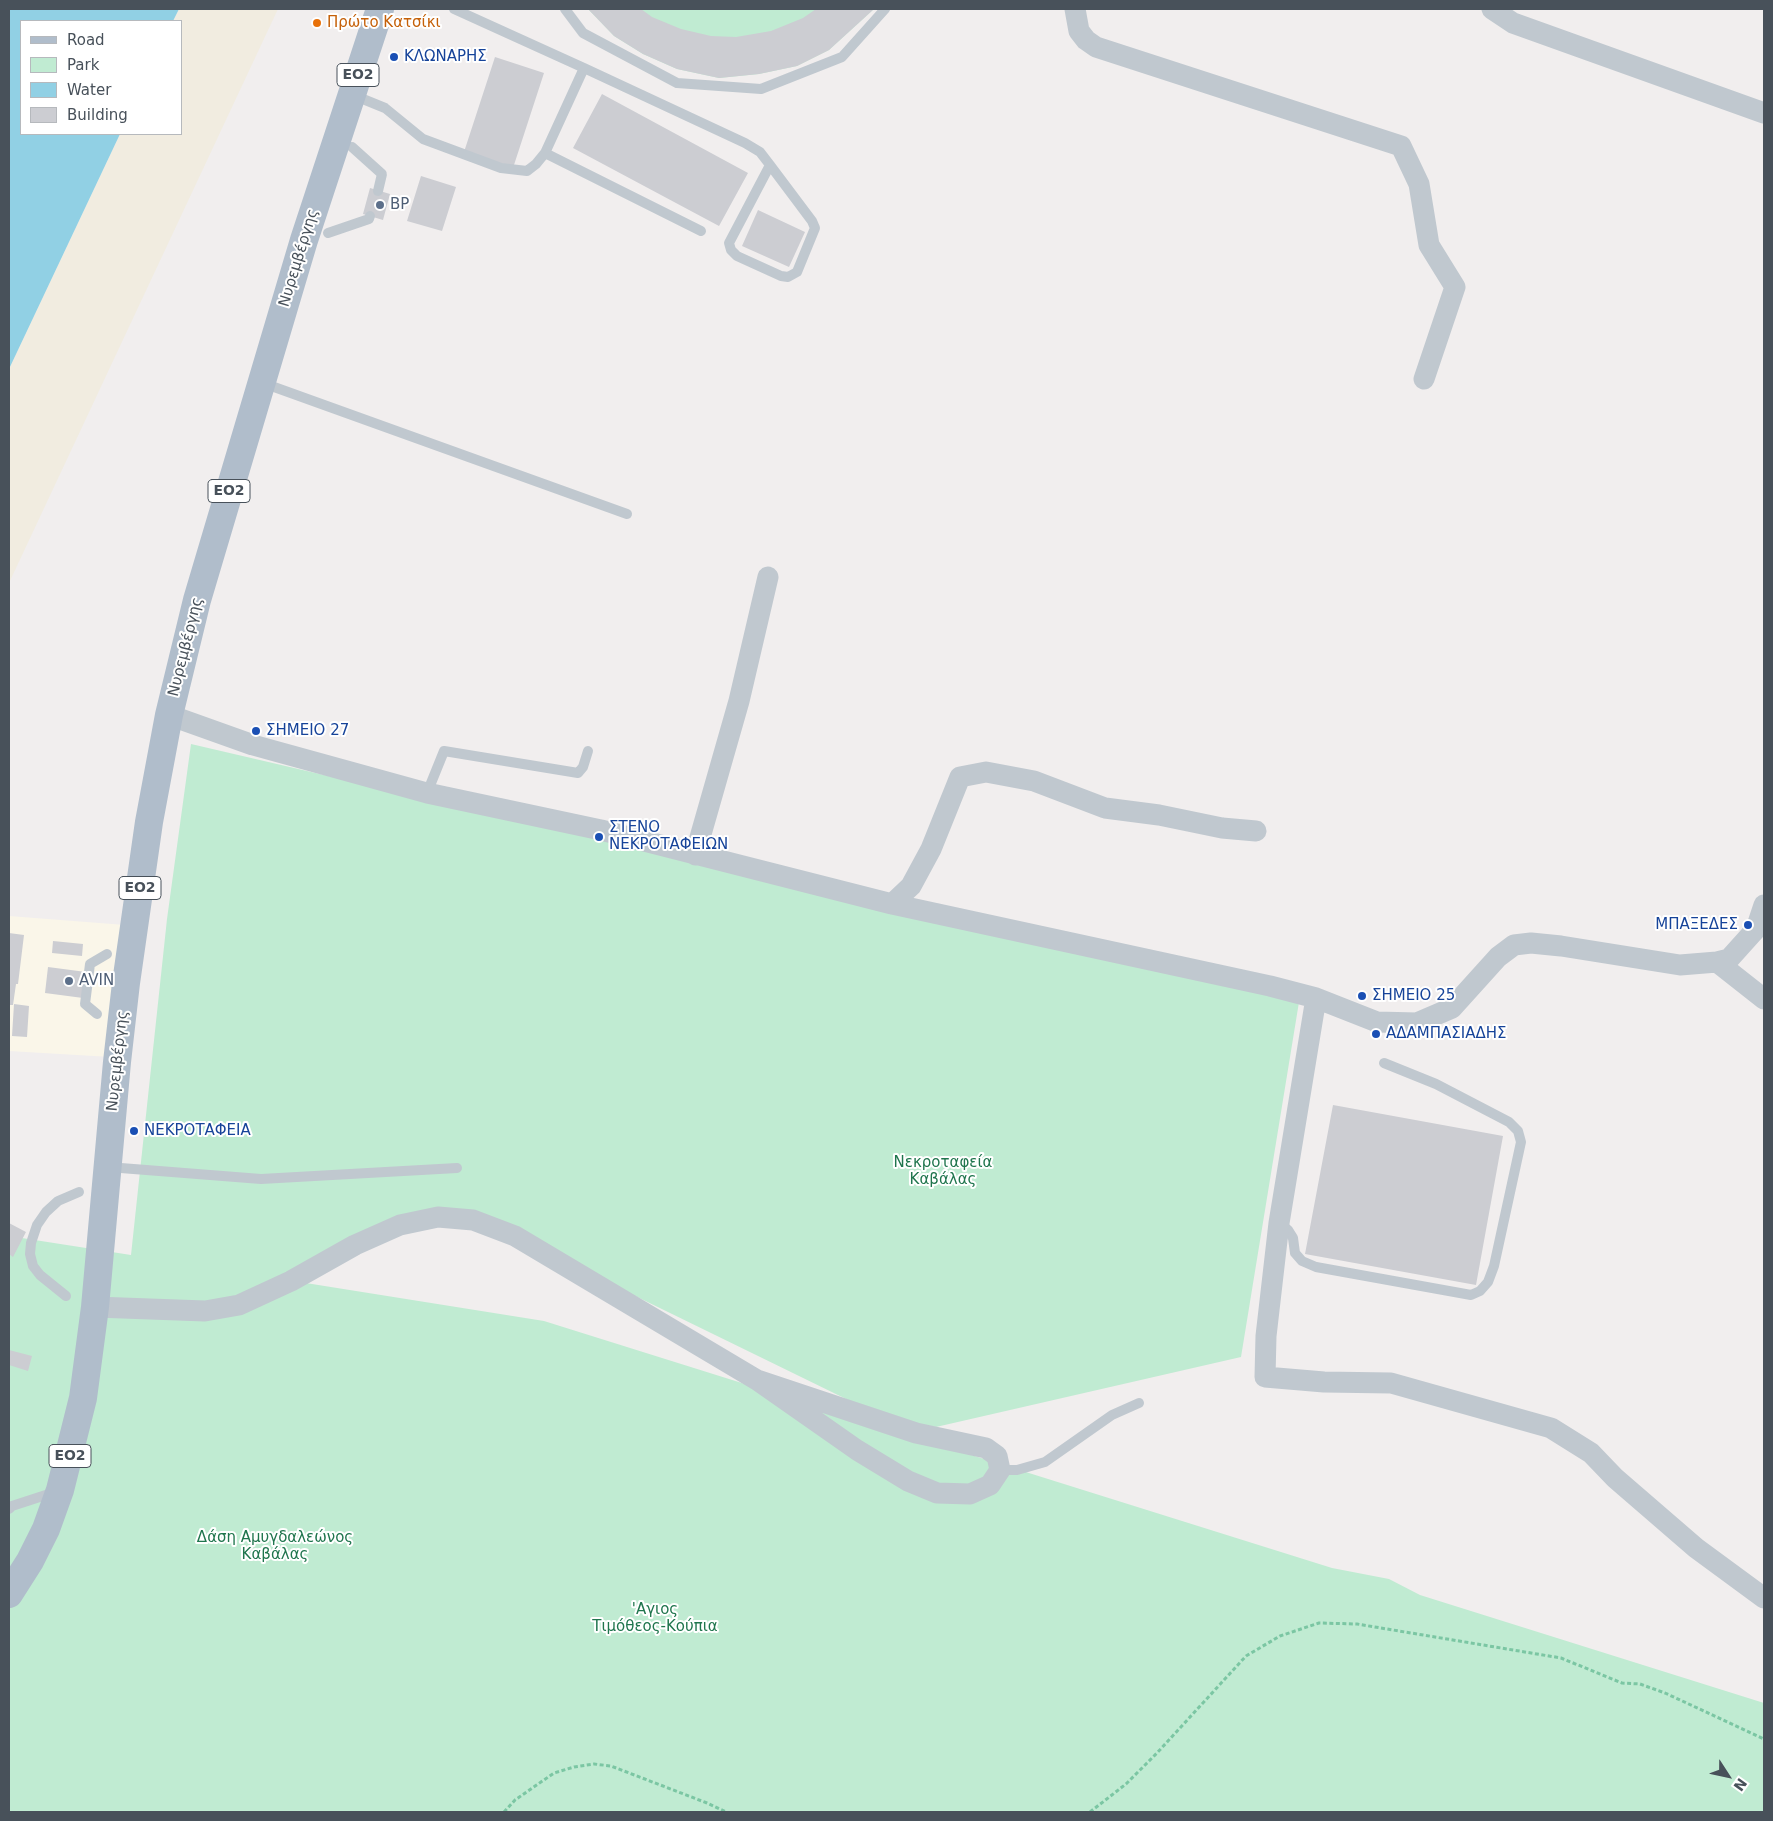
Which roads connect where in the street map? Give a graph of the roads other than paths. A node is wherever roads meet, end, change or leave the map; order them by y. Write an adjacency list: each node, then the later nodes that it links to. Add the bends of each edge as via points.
1 (454, 9): 7 (lane)
2 (565, 9): 3 (lane, via 583,32 677,83 761,89 842,57)
3 (885, 9)
4 (1075, 9): 17 (street, via 1079,31 1096,47 1401,146 1419,184 1429,245 1455,287)
5 (1492, 9): 9 (street, via 1513,23)
6 (376, 11): 8 (main road, Νυρεμβέργης / ΕΟ2)
7 (584, 68): 11 (lane); 12 (lane, via 745,143 760,152)
8 (352, 95): 11 (lane, via 386,108 423,139 501,168 526,171); 18 (main road, Νυρεμβέργης / ΕΟ2, via 304,240)
9 (1764, 113)
10 (352, 147): 13 (lane, via 382,174)
11 (545, 153): 15 (lane)
12 (770, 165): 12 (lane, via 815,228 797,272 788,277 737,256 729,243)
13 (378, 190)
14 (370, 216): 16 (lane)
15 (701, 230)
16 (328, 233)
17 (1424, 378)
18 (262, 383): 19 (lane); 21 (main road, Νυρεμβέργης / ΕΟ2, via 197,600)
19 (627, 514)
20 (768, 577): 25 (street, via 739,701)
21 (169, 715): 23 (street, via 253,745); 34 (main road, Νυρεμβέργης / ΕΟ2, via 131,947)
22 (588, 751): 23 (lane, via 578,773 444,751)
23 (428, 793): 25 (street)
24 (1256, 831): 26 (street, via 1105,808 1034,781 986,772 960,777 932,849 911,886)
25 (695, 854): 26 (street)
26 (892, 904): 30 (street)
27 (1764, 905): 29 (street, via 1756,929 1729,959)
28 (106, 954): 32 (lane, via 90,964 85,1004)
29 (1717, 962): 30 (street, via 1680,965 1531,943 1514,945 1498,957 1452,1008 1417,1023 1377,1022); 31 (street)
30 (1316, 998): 37 (street)
31 (1764, 999)
32 (97, 1014)
33 (1384, 1063): 37 (lane, via 1436,1084 1509,1122 1518,1131 1521,1142 1488,1282 1471,1295 1316,1267 1302,1261 1295,1253 1293,1238)
34 (107, 1167): 35 (lane, via 261,1179); 39 (main road, Νυρεμβέργης / ΕΟ2)
35 (456, 1168)
36 (79, 1192): 38 (lane, via 58,1201 46,1212 36,1225 31,1243 33,1266)
37 (1279, 1222): 46 (street, via 1266,1336 1265,1377 1391,1383 1551,1428 1591,1453 1696,1548)
38 (66, 1296)
39 (95, 1307): 40 (street, via 205,1311 239,1305 400,1225 438,1217 473,1220 515,1236); 43 (main road, ΕΟ2, via 83,1398)
40 (757, 1380): 42 (street, via 916,1433 986,1448 997,1456); 42 (street, via 857,1450 908,1481 937,1493 970,1494 990,1485)
41 (1139, 1403): 42 (lane, via 1112,1415 1045,1462 1017,1470)
42 (1000, 1470)
43 (60, 1490): 44 (lane); 45 (main road, ΕΟ2, via 46,1529)
44 (9, 1509)
45 (9, 1594)
46 (1764, 1598)

